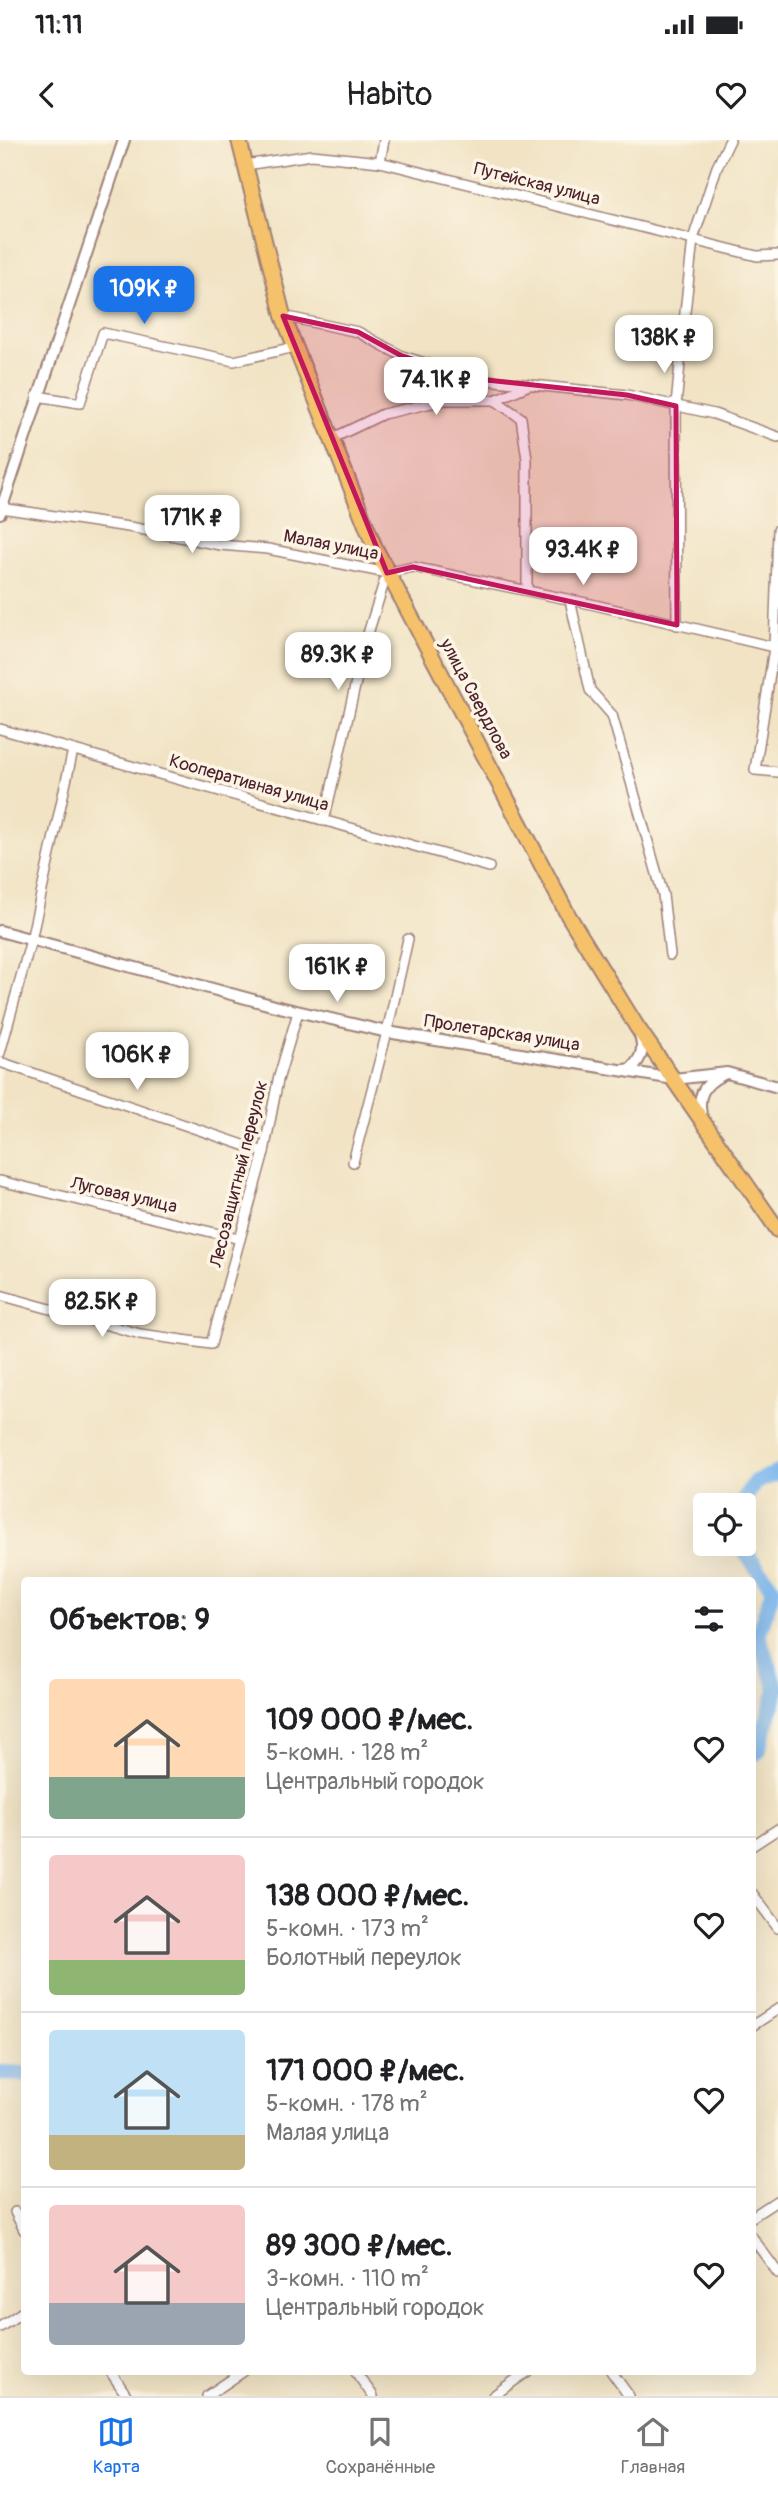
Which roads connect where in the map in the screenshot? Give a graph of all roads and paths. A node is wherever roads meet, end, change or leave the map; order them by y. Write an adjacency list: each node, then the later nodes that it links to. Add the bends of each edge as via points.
1 (124, 140): 12 (street)
2 (239, 140): 6 (main road, улица Свердлова)
3 (384, 140): 5 (street)
4 (730, 140): 7 (street)
5 (380, 162): 6 (street, Путейская улица, via 312,155); 7 (street, Путейская улица)
6 (245, 165): 9 (main road, улица Свердлова)
7 (693, 239): 8 (street, Путейская улица, via 757,256); 14 (street)
8 (778, 255)
9 (283, 316): 10 (main road, улица Свердлова); 11 (street, via 358,332 402,356 477,379)
10 (295, 347): 12 (street, via 234,361 103,333 80,403); 16 (main road, улица Свердлова)
11 (531, 385): 13 (street); 14 (street, via 627,395)
12 (37, 396): 17 (street)
13 (495, 400): 16 (street, via 445,400 383,414); 20 (street, via 521,418 527,458)
14 (676, 406): 15 (street, via 715,414); 22 (street)
15 (778, 437)
16 (331, 439): 19 (main road, улица Свердлова)
17 (1, 511): 19 (street, Малая улица, via 268,549)
18 (778, 530): 23 (street)
19 (387, 573): 20 (street, Малая улица, via 413,567); 27 (street, via 365,643); 34 (main road, улица Свердлова, via 568,915)
20 (527, 590): 21 (street, Малая улица)
21 (570, 600): 22 (street, Малая улица); 32 (street, via 590,690 612,715 663,895)
22 (677, 625): 23 (street, Малая улица)
23 (776, 648): 26 (street, via 755,770)
24 (0, 729): 25 (street, Кооперативная улица)
25 (73, 750): 27 (street, Кооперативная улица); 31 (street)
26 (778, 772)
27 (324, 821): 28 (street, Кооперативная улица)
28 (489, 867)
29 (0, 931): 31 (street, Пролетарская улица)
30 (408, 939): 35 (street)
31 (31, 940): 33 (street, Пролетарская улица); 36 (street)
32 (670, 955)
33 (298, 1012): 35 (street, Пролетарская улица); 43 (street, Лесозащитный переулок)
34 (637, 1027): 38 (street, via 642,1054 631,1069); 40 (main road, улица Свердлова)
35 (387, 1032): 38 (street, Пролетарская улица); 44 (street)
36 (0, 1053)
37 (0, 1062): 43 (street)
38 (622, 1070): 40 (street, Пролетарская улица)
39 (726, 1073): 40 (street, Пролетарская улица); 41 (street); 42 (street, via 704,1088 699,1099)
40 (674, 1079): 42 (main road, улица Свердлова)
41 (778, 1087)
42 (704, 1124): 46 (main road, улица Свердлова)
43 (264, 1152): 47 (street, Лесозащитный переулок)
44 (353, 1162)
45 (0, 1181): 47 (street, Луговая улица)
46 (778, 1230)
47 (240, 1239): 48 (street, Лесозащитный переулок, via 211,1345 140,1334)
48 (0, 1295)
49 (778, 1829): 50 (street)
50 (756, 1843)
51 (756, 1898): 52 (street)
52 (778, 1928)
53 (778, 2009): 54 (street)
54 (756, 2023)
55 (778, 2200): 57 (street)
56 (15, 2212): 58 (street)
57 (756, 2214)
58 (21, 2225)
59 (756, 2242): 60 (street)
60 (778, 2273)
61 (21, 2313): 62 (street)
62 (0, 2327)
63 (113, 2375): 68 (street)
64 (238, 2375): 69 (street)
65 (358, 2375): 70 (street)
66 (522, 2375): 71 (street)
67 (614, 2375): 72 (street)
68 (127, 2396)
69 (207, 2396)
70 (373, 2396)
71 (493, 2396)
72 (629, 2396)

